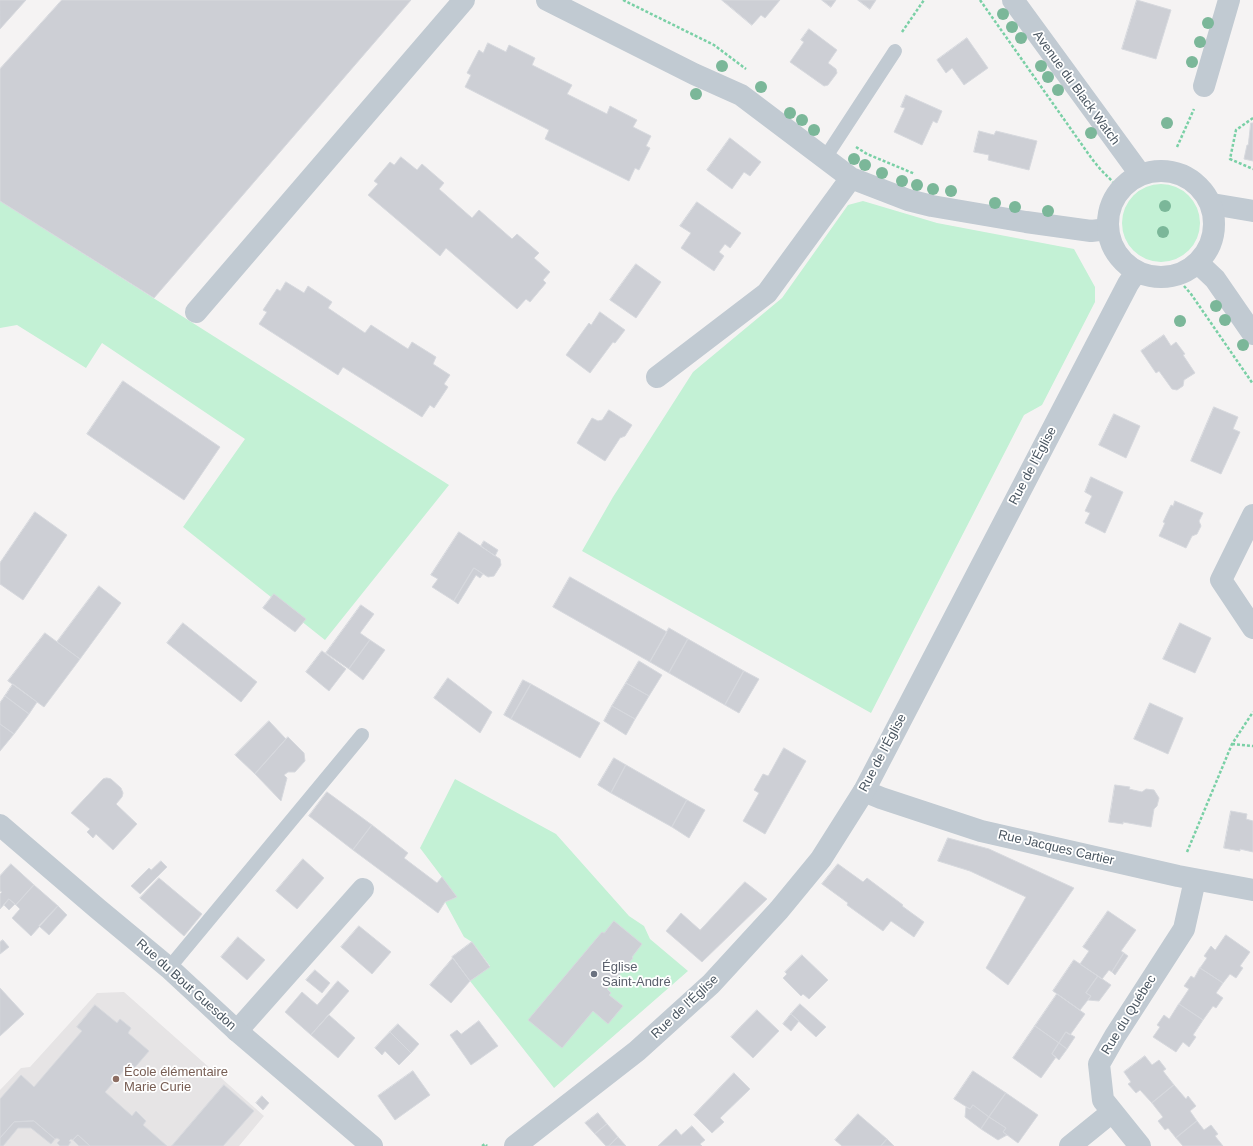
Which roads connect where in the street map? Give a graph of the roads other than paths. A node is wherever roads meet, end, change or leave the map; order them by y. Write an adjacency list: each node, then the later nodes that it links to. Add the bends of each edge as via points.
1 (464, 0): 15 (street)
2 (547, 0): 7 (street, via 741,95)
3 (1013, 0): 8 (street, Avenue du Black Watch)
4 (1229, 0): 6 (street)
5 (895, 51): 7 (lane)
6 (1204, 86)
7 (825, 158): 9 (street)
8 (1140, 174): 10 (street, via 1157,170 1174,172 1190,178 1203,190); 12 (street, via 1120,189 1113,201 1108,215)
9 (851, 178): 12 (street, via 908,200 932,206 1091,231); 17 (street, via 767,293)
10 (1212, 204): 11 (street); 13 (street, via 1215,225 1210,246)
11 (1253, 211)
12 (1108, 229): 14 (street, via 1112,246 1122,261)
13 (1198, 263): 14 (street, via 1175,276 1156,278); 16 (street, via 1215,279)
14 (1136, 272): 21 (street, Rue de l'Église)
15 (196, 312)
16 (1253, 334)
17 (658, 376)
18 (1253, 515): 19 (street, via 1221,580)
19 (1253, 628)
20 (362, 735): 26 (lane)
21 (864, 790): 23 (street, Rue Jacques Cartier, via 981,831); 30 (street, Rue de l'Église, via 821,859 779,910 711,984 637,1051)
22 (0, 825): 26 (street, Rue du Bout Guesdon)
23 (1195, 880): 25 (street, Rue Jacques Cartier); 28 (street, Rue du Québec, via 1184,929 1099,1064 1103,1100)
24 (363, 889): 27 (street)
25 (1253, 890)
26 (169, 968): 27 (street, Rue du Bout Guesdon)
27 (237, 1031): 29 (street, Rue du Bout Guesdon)
28 (1112, 1112): 31 (street); 32 (street, Rue du Québec)
29 (372, 1146)
30 (515, 1146)
31 (1070, 1146)
32 (1140, 1146)

